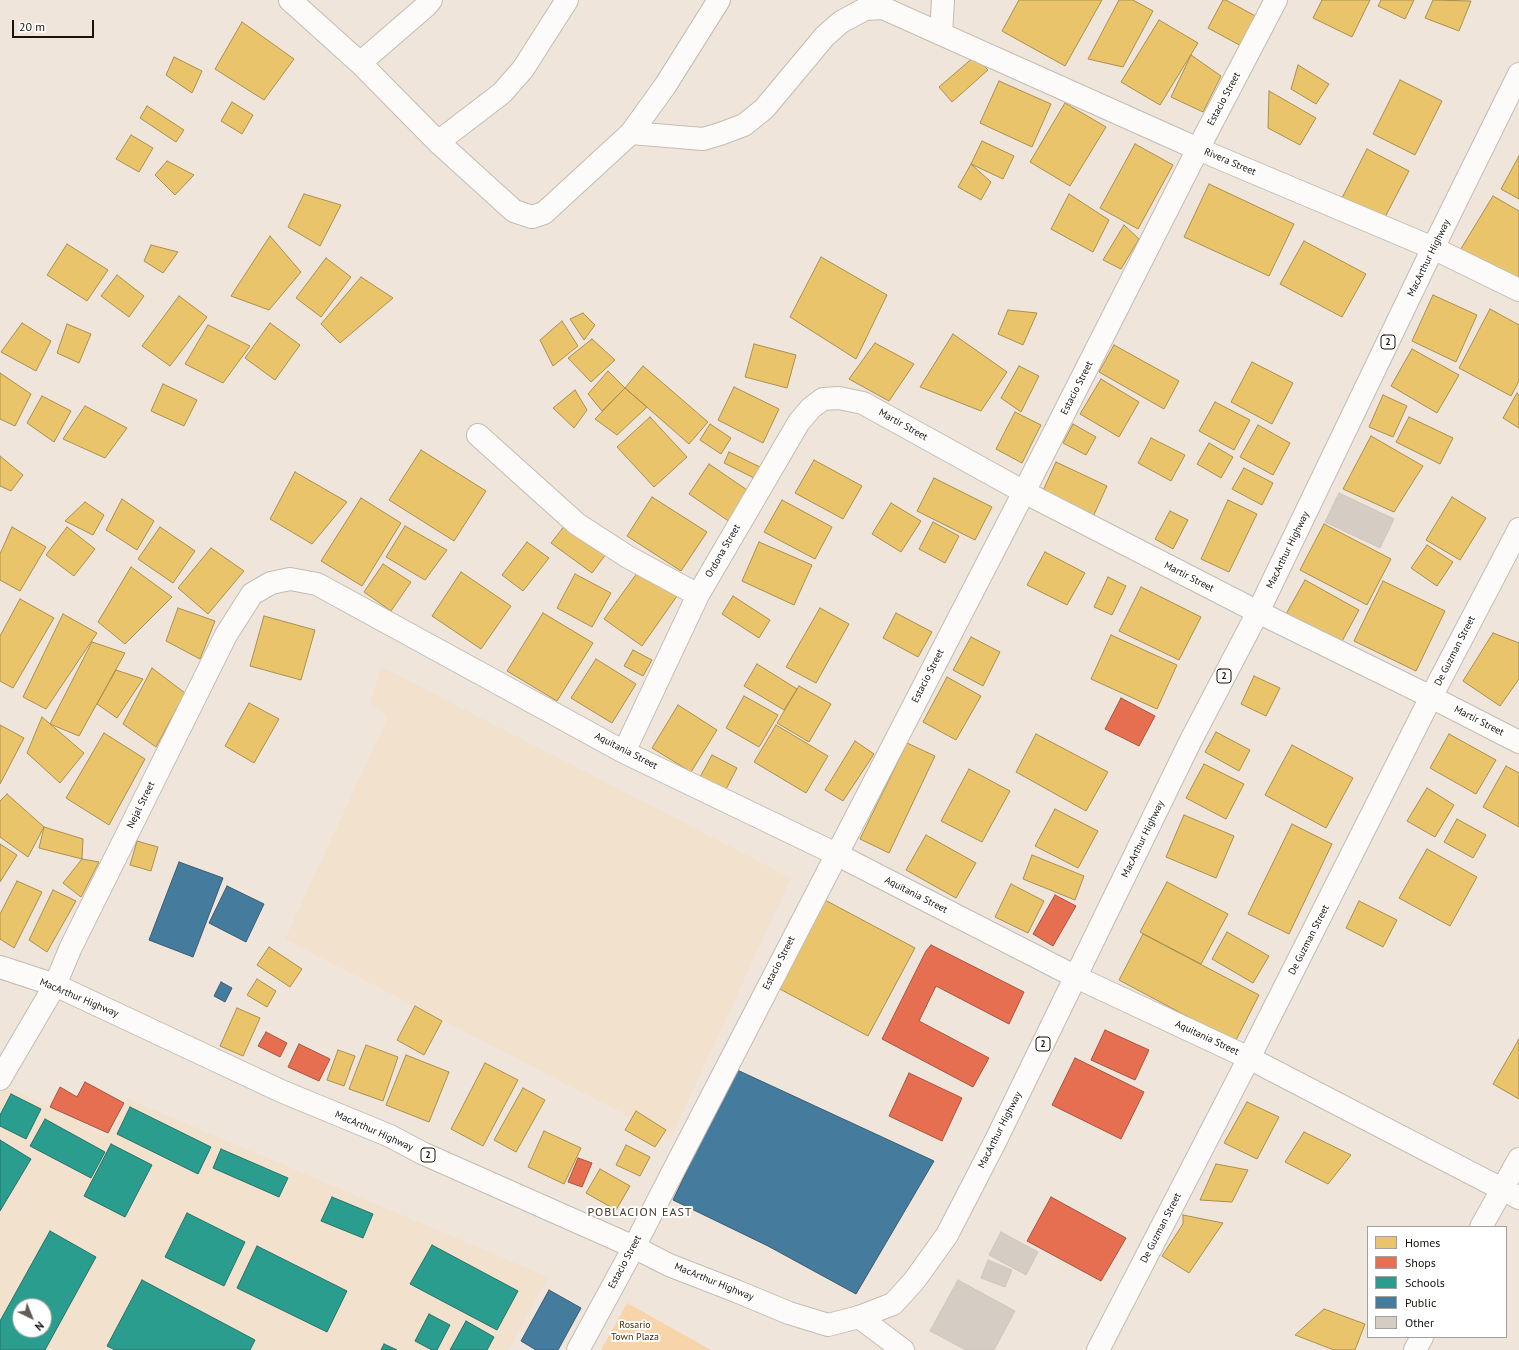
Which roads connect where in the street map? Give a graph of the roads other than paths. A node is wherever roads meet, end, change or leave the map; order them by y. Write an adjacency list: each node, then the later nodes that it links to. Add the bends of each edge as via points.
1 (290, 0): 8 (main road)
2 (431, 0): 8 (main road)
3 (567, 0): 11 (main road, via 523,69 502,92)
4 (719, 0): 10 (main road, via 665,86)
5 (943, 0): 7 (main road)
6 (1276, 0): 12 (main road, Estacio Street)
7 (941, 34): 10 (main road, Rivera Street, via 883,8 865,9 841,22 826,36 764,109 744,125 702,139); 12 (main road, Rivera Street)
8 (360, 63): 11 (main road)
9 (1519, 74): 13 (main road, MacArthur Highway / 2)
10 (631, 133): 11 (main road, via 544,213 532,217 514,211)
11 (438, 142)
12 (1198, 149): 13 (main road, Rivera Street); 17 (main road, Estacio Street)
13 (1433, 248): 14 (main road, Rivera Street); 21 (main road, MacArthur Highway / 2)
14 (1519, 290)
15 (863, 403): 17 (main road, Martir Street); 20 (main road, Ordona Street, via 839,398 823,399 811,408 799,422)
16 (478, 435): 20 (main road, via 577,524 628,557)
17 (1024, 492): 21 (main road, Martir Street); 25 (main road, Estacio Street)
18 (1519, 528): 22 (main road, De Guzman Street)
19 (318, 584): 24 (main road, Aquitania Street); 28 (main road, Nejal Street, via 290,579 271,583 252,594 240,611 222,642 74,940)
20 (698, 595): 24 (main road, Ordona Street)
21 (1258, 612): 22 (main road, Martir Street); 27 (main road, MacArthur Highway / 2, via 1190,740)
22 (1431, 697): 23 (main road, Martir Street); 29 (main road, De Guzman Street)
23 (1519, 742)
24 (624, 752): 25 (main road, Aquitania Street)
25 (836, 854): 27 (main road, Aquitania Street); 34 (main road, Estacio Street)
26 (0, 967): 28 (main road, MacArthur Highway / 2)
27 (1076, 977): 29 (main road, Aquitania Street); 35 (main road, MacArthur Highway / 2, via 947,1235 914,1281 893,1304)
28 (55, 985): 30 (main road, Nejal Street); 34 (main road, MacArthur Highway / 2, via 281,1091 390,1136 422,1153)
29 (1249, 1058): 32 (main road, Aquitania Street); 39 (main road, De Guzman Street)
30 (0, 1079)
31 (1519, 1159): 32 (main road)
32 (1510, 1194): 33 (main road)
33 (1482, 1226)
34 (634, 1247): 35 (main road, MacArthur Highway / 2, via 669,1265 789,1313 828,1325); 37 (main road, Estacio Street)
35 (859, 1317): 38 (main road)
36 (1421, 1338): 40 (main road)
37 (578, 1350)
38 (903, 1350)
39 (1098, 1350)
40 (1414, 1350)

